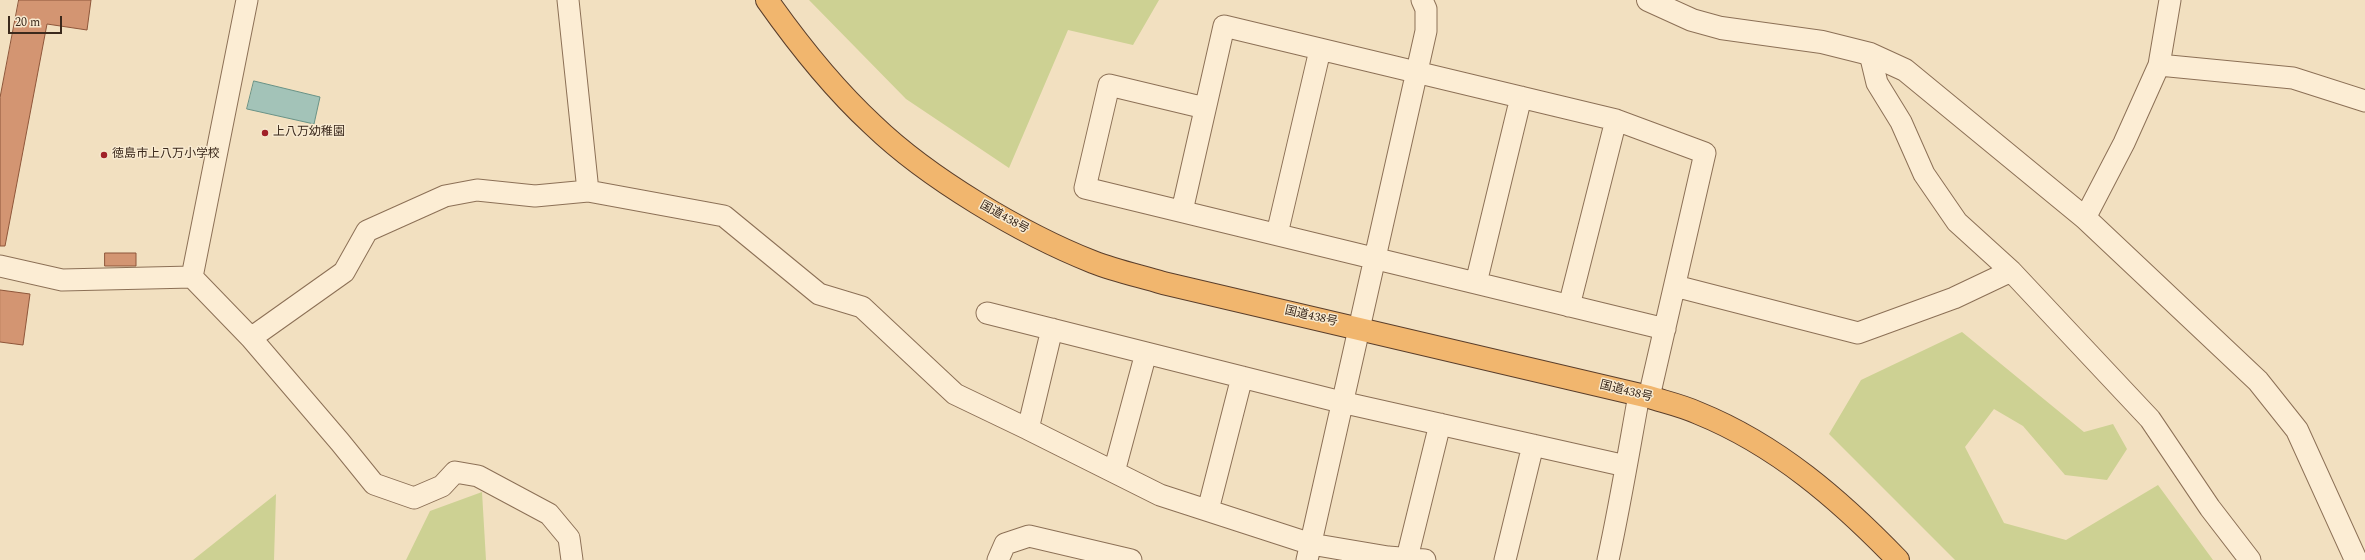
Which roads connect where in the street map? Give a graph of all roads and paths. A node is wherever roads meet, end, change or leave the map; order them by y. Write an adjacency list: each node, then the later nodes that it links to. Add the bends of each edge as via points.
1 (247, 0): 22 (street)
2 (568, 0): 15 (street)
3 (767, 0): 27 (highway, 国道438号, via 796,41 873,125 920,163 974,200 1036,236 1094,262 1163,283)
4 (1422, 0): 10 (street, via 1426,9 1426,31)
5 (1648, 0): 8 (street, via 1692,20 1721,28 1822,42)
6 (2170, 0): 9 (street)
7 (1320, 50): 10 (street); 13 (street, via 1224,26); 18 (street)
8 (1870, 54): 17 (street, via 1905,70); 21 (street, via 1877,84 1901,122 1924,174 1957,222)
9 (2159, 65): 12 (street, via 2293,78); 17 (street, via 2124,143)
10 (1417, 73): 11 (street); 19 (street)
11 (1521, 97): 14 (street); 23 (street)
12 (2365, 101)
13 (1205, 108): 16 (street); 16 (street, via 1109,85 1085,188)
14 (1616, 120): 24 (street, via 1705,153); 25 (street)
15 (588, 191): 30 (street, via 535,196 477,190 445,196 368,231 344,272); 36 (street, via 724,216 819,294 862,307 955,394)
16 (1182, 211): 18 (street)
17 (2085, 218): 50 (street, via 2258,380 2297,430)
18 (1277, 234): 19 (street)
19 (1375, 258): 23 (street); 27 (street)
20 (0, 266): 22 (street, via 62,280)
21 (2012, 271): 24 (street, via 1954,298 1858,333); 49 (street, via 2150,419 2210,508)
22 (192, 277): 30 (street)
23 (1476, 283): 25 (street)
24 (1675, 286): 28 (street)
25 (1570, 306): 28 (street)
26 (987, 313): 29 (street)
27 (1359, 328): 33 (highway, 国道438号); 34 (street)
28 (1665, 329): 33 (street)
29 (1052, 330): 31 (street); 36 (street)
30 (251, 338): 43 (street, via 374,484 414,498 442,486 455,472 478,476 549,514 569,538)
31 (1146, 353): 32 (street); 39 (street)
32 (1242, 377): 34 (street); 40 (street)
33 (1644, 396): 38 (street); 48 (highway, 国道438号, via 1697,412 1784,459 1850,513)
34 (1341, 402): 35 (street); 41 (street)
35 (1440, 424): 37 (street); 42 (street)
36 (1028, 429): 39 (street)
37 (1533, 445): 38 (street); 46 (street)
38 (1626, 466): 47 (street, via 1624,489)
39 (1114, 472): 40 (street, via 1160,495)
40 (1208, 510): 41 (street)
41 (1309, 552): 42 (street)
42 (1416, 559)
43 (572, 560)
44 (998, 560): 45 (street, via 1006,544 1029,536)
45 (1131, 560)
46 (1505, 560)
47 (1608, 560)
48 (1898, 560)
49 (2250, 560)
50 (2356, 560)

